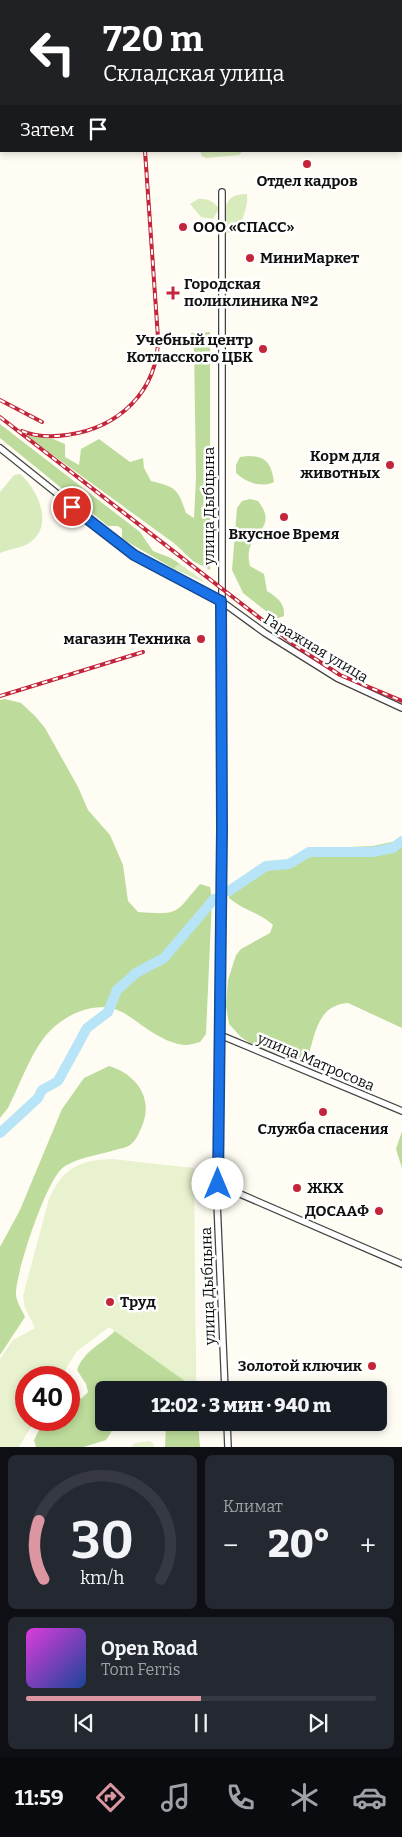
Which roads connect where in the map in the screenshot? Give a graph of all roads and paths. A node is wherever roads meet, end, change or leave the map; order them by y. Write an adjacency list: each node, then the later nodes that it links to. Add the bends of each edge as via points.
1 (222, 192): 3 (street, улица Дыбцына)
2 (0, 448): 3 (street, Гаражная улица, via 134,555)
3 (221, 601): 4 (street, Гаражная улица, via 337,678); 5 (street, улица Дыбцына)
4 (402, 708)
5 (220, 1035): 6 (street, улица Матросова); 7 (street, улица Дыбцына)
6 (402, 1111)
7 (218, 1184): 8 (street); 9 (street, улица Дыбцына)
8 (402, 1264)
9 (225, 1381)
10 (227, 1431): 11 (street)
11 (228, 1447)

